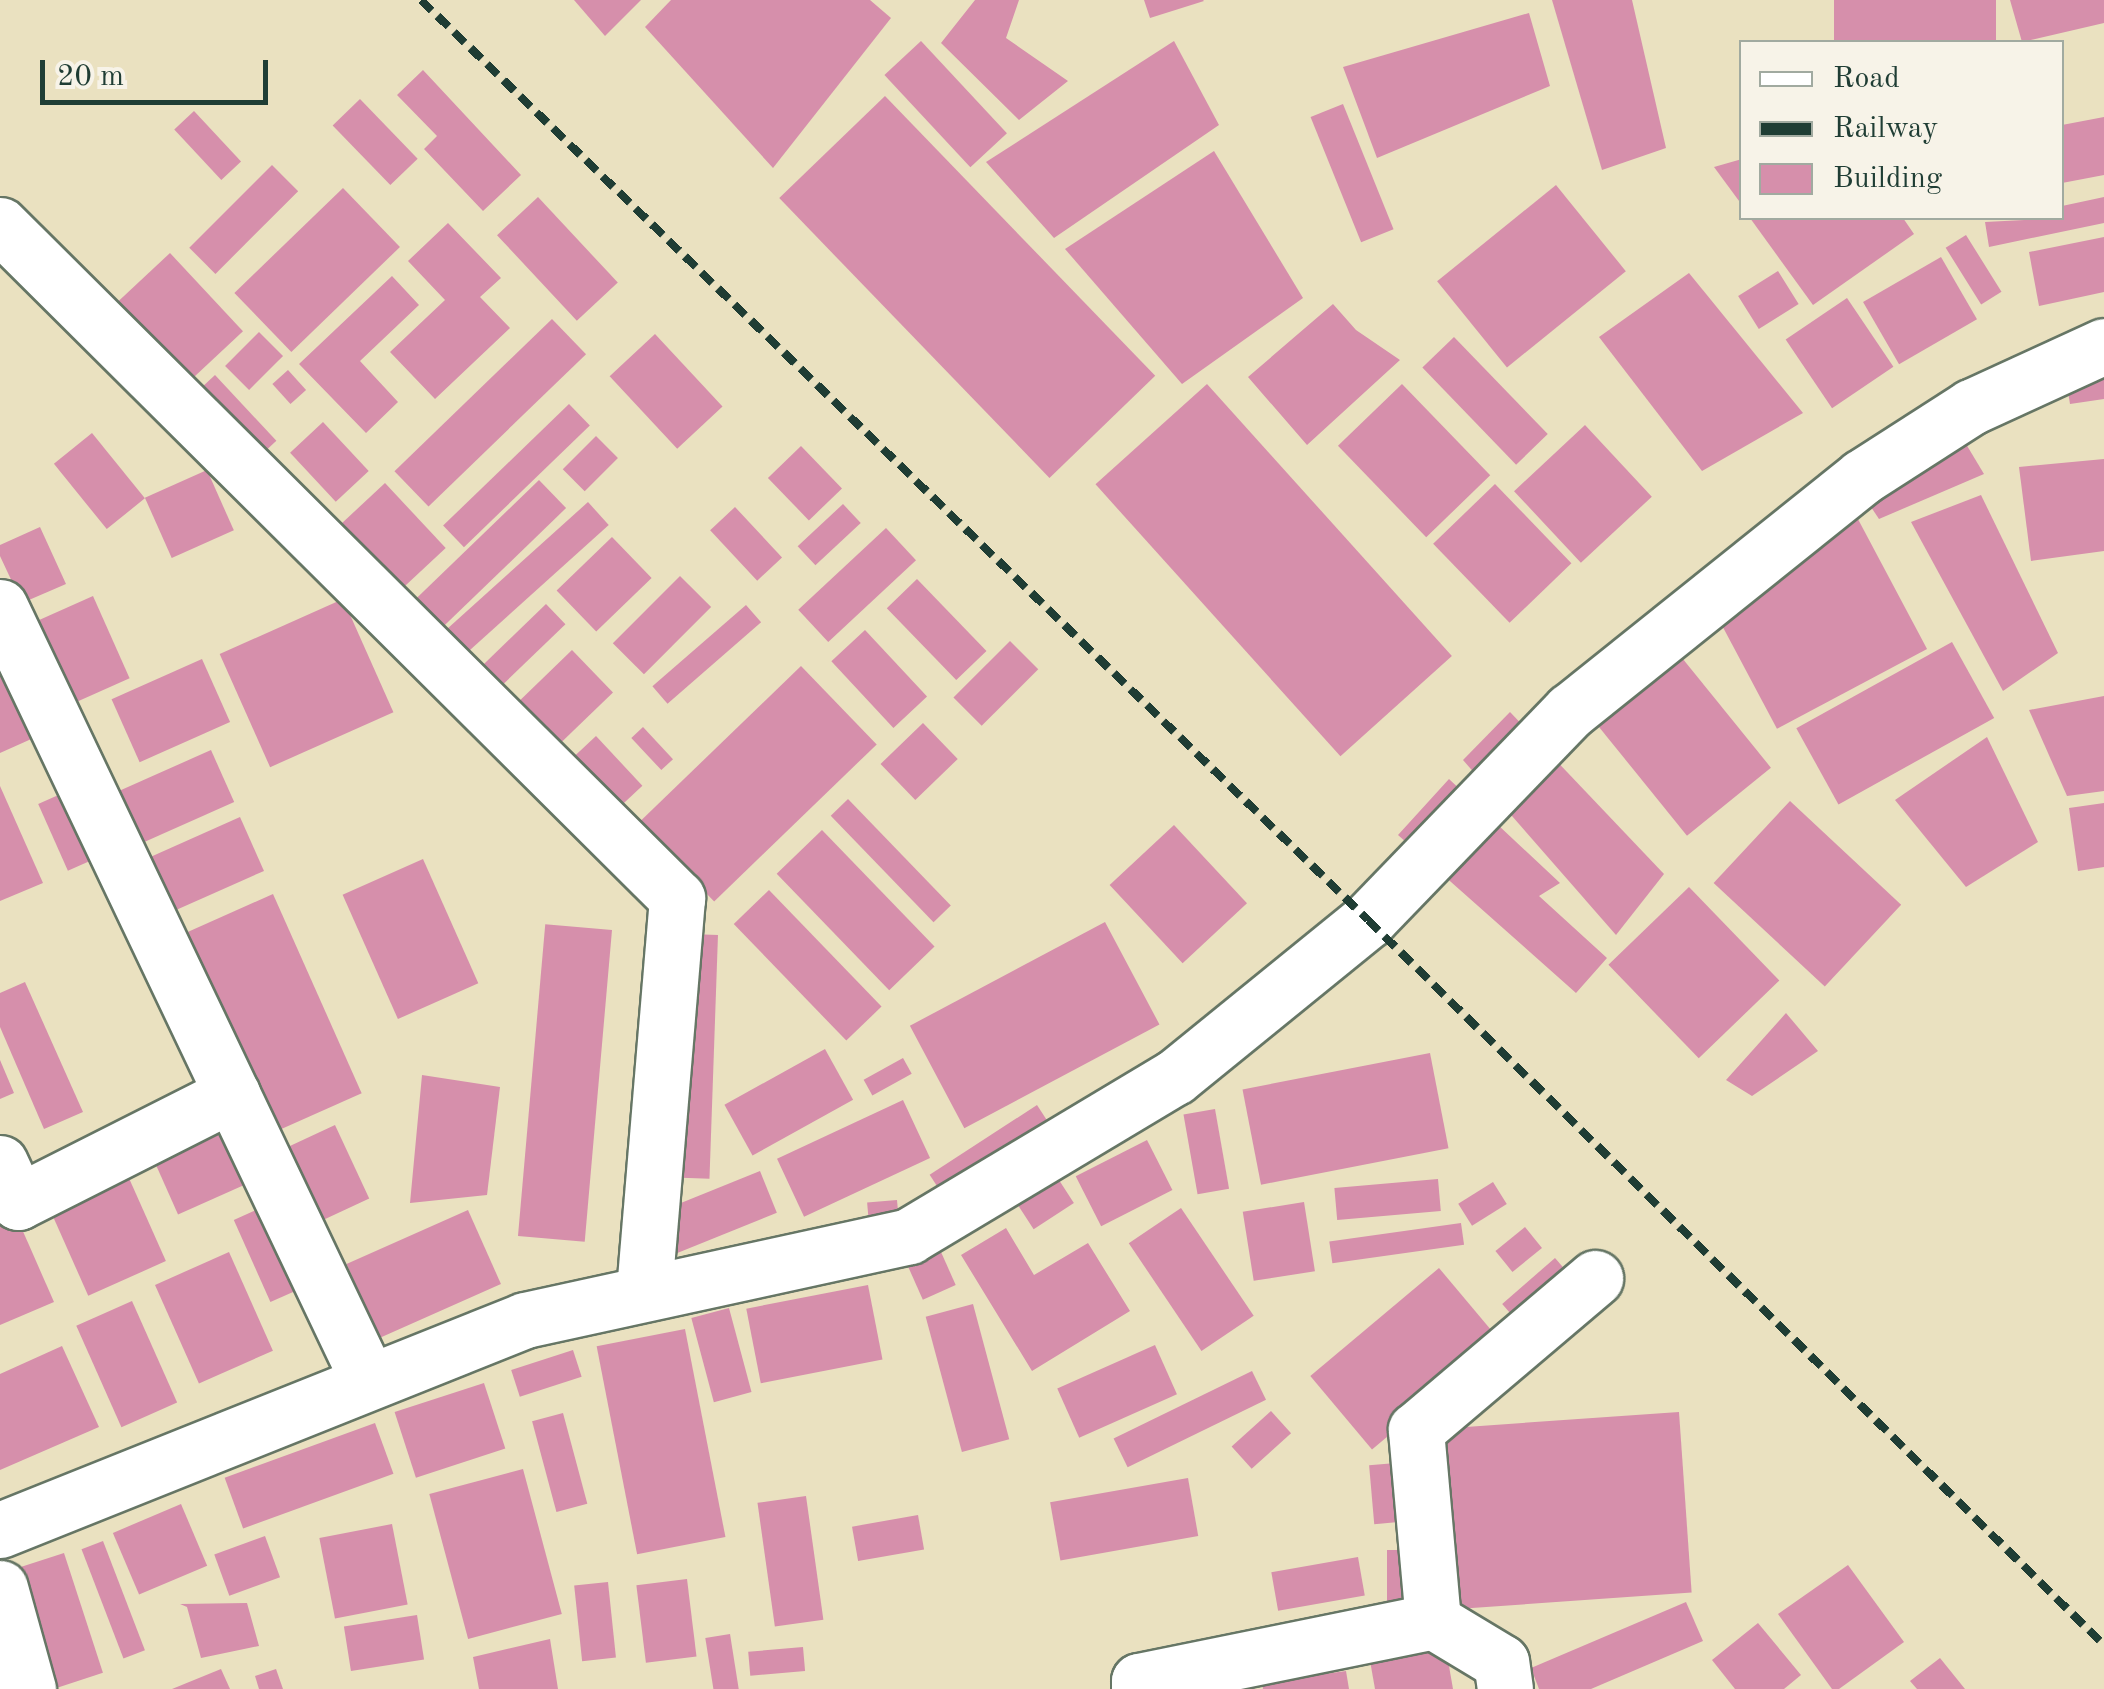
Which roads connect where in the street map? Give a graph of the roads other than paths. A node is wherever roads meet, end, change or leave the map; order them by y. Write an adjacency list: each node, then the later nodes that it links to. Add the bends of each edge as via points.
1 (0, 225): 7 (street, via 676,898)
2 (2104, 346): 7 (street, via 1971,407 1862,477 1570,711 1368,920 1175,1076 910,1236)
3 (0, 606): 4 (street)
4 (232, 1094): 5 (street, via 18,1202); 8 (street)
5 (0, 1163)
6 (1595, 1278): 11 (street, via 1416,1430)
7 (644, 1290): 8 (street, via 525,1320)
8 (369, 1382): 9 (street)
9 (0, 1530)
10 (0, 1588): 12 (street)
11 (1433, 1621): 13 (street, via 1139,1681); 14 (street, via 1501,1662)
12 (28, 1689)
13 (1139, 1689)
14 (1505, 1689)

